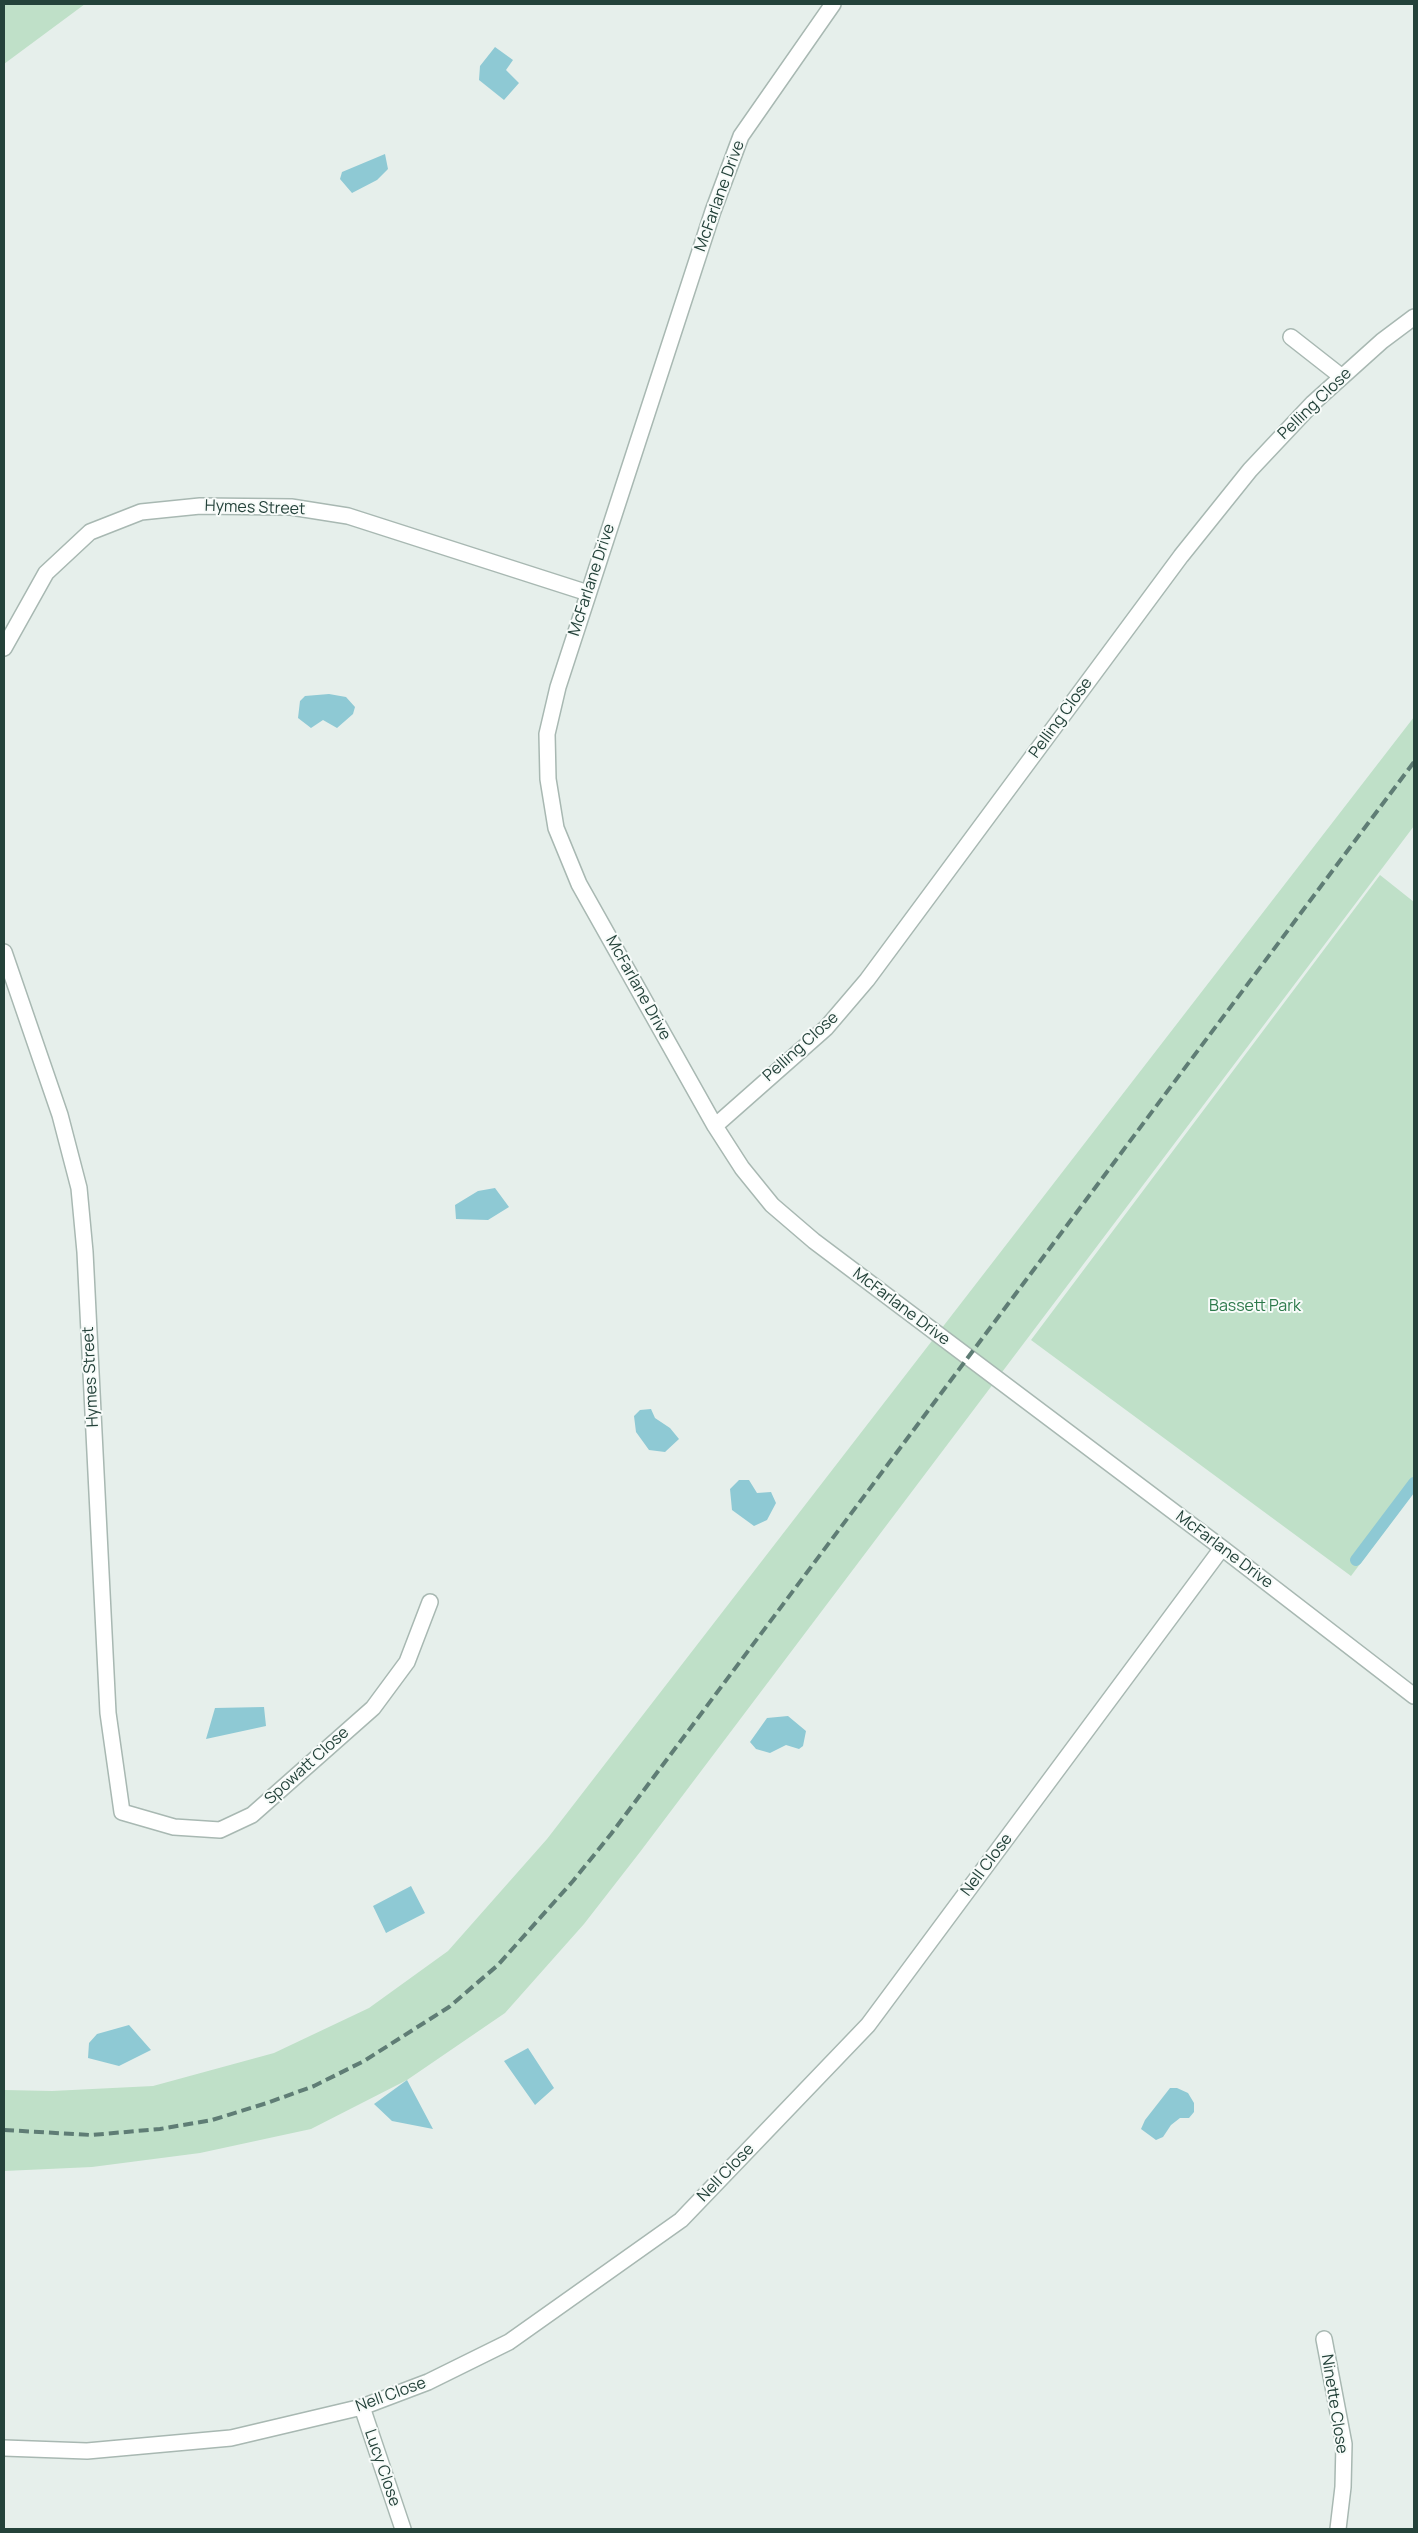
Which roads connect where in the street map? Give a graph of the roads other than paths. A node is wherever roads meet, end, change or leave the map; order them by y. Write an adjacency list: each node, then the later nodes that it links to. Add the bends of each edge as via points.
1 (833, 4): 5 (street, McFarlane Drive, via 741,136 712,211)
2 (1414, 317): 4 (street, Pelling Close)
3 (1291, 337): 4 (street)
4 (1342, 377): 8 (street, Pelling Close, via 1250,470 1181,556 868,980 826,1028)
5 (588, 593): 6 (street, Hymes Street, via 348,516 291,507 200,506 141,512 90,532 46,573); 8 (street, McFarlane Drive, via 558,686 547,734 548,779 556,828 579,884)
6 (4, 648)
7 (4, 952): 12 (street, Hymes Street, via 60,1115 79,1188 108,1713)
8 (715, 1126): 9 (street, McFarlane Drive, via 742,1168 772,1205 814,1241)
9 (1222, 1548): 11 (street, McFarlane Drive); 14 (street, Nell Close, via 868,2025 681,2220 509,2342 428,2382)
10 (430, 1602): 12 (street, Spowatt Close, via 407,1662 372,1708 252,1815 220,1830 174,1827)
11 (1414, 1696)
12 (122, 1812)
13 (1324, 2339): 17 (street, Ninette Close, via 1344,2444)
14 (362, 2408): 15 (street, Nell Close, via 231,2438 87,2451); 16 (street, Lucy Close)
15 (4, 2448)
16 (403, 2529)
17 (1338, 2529)

